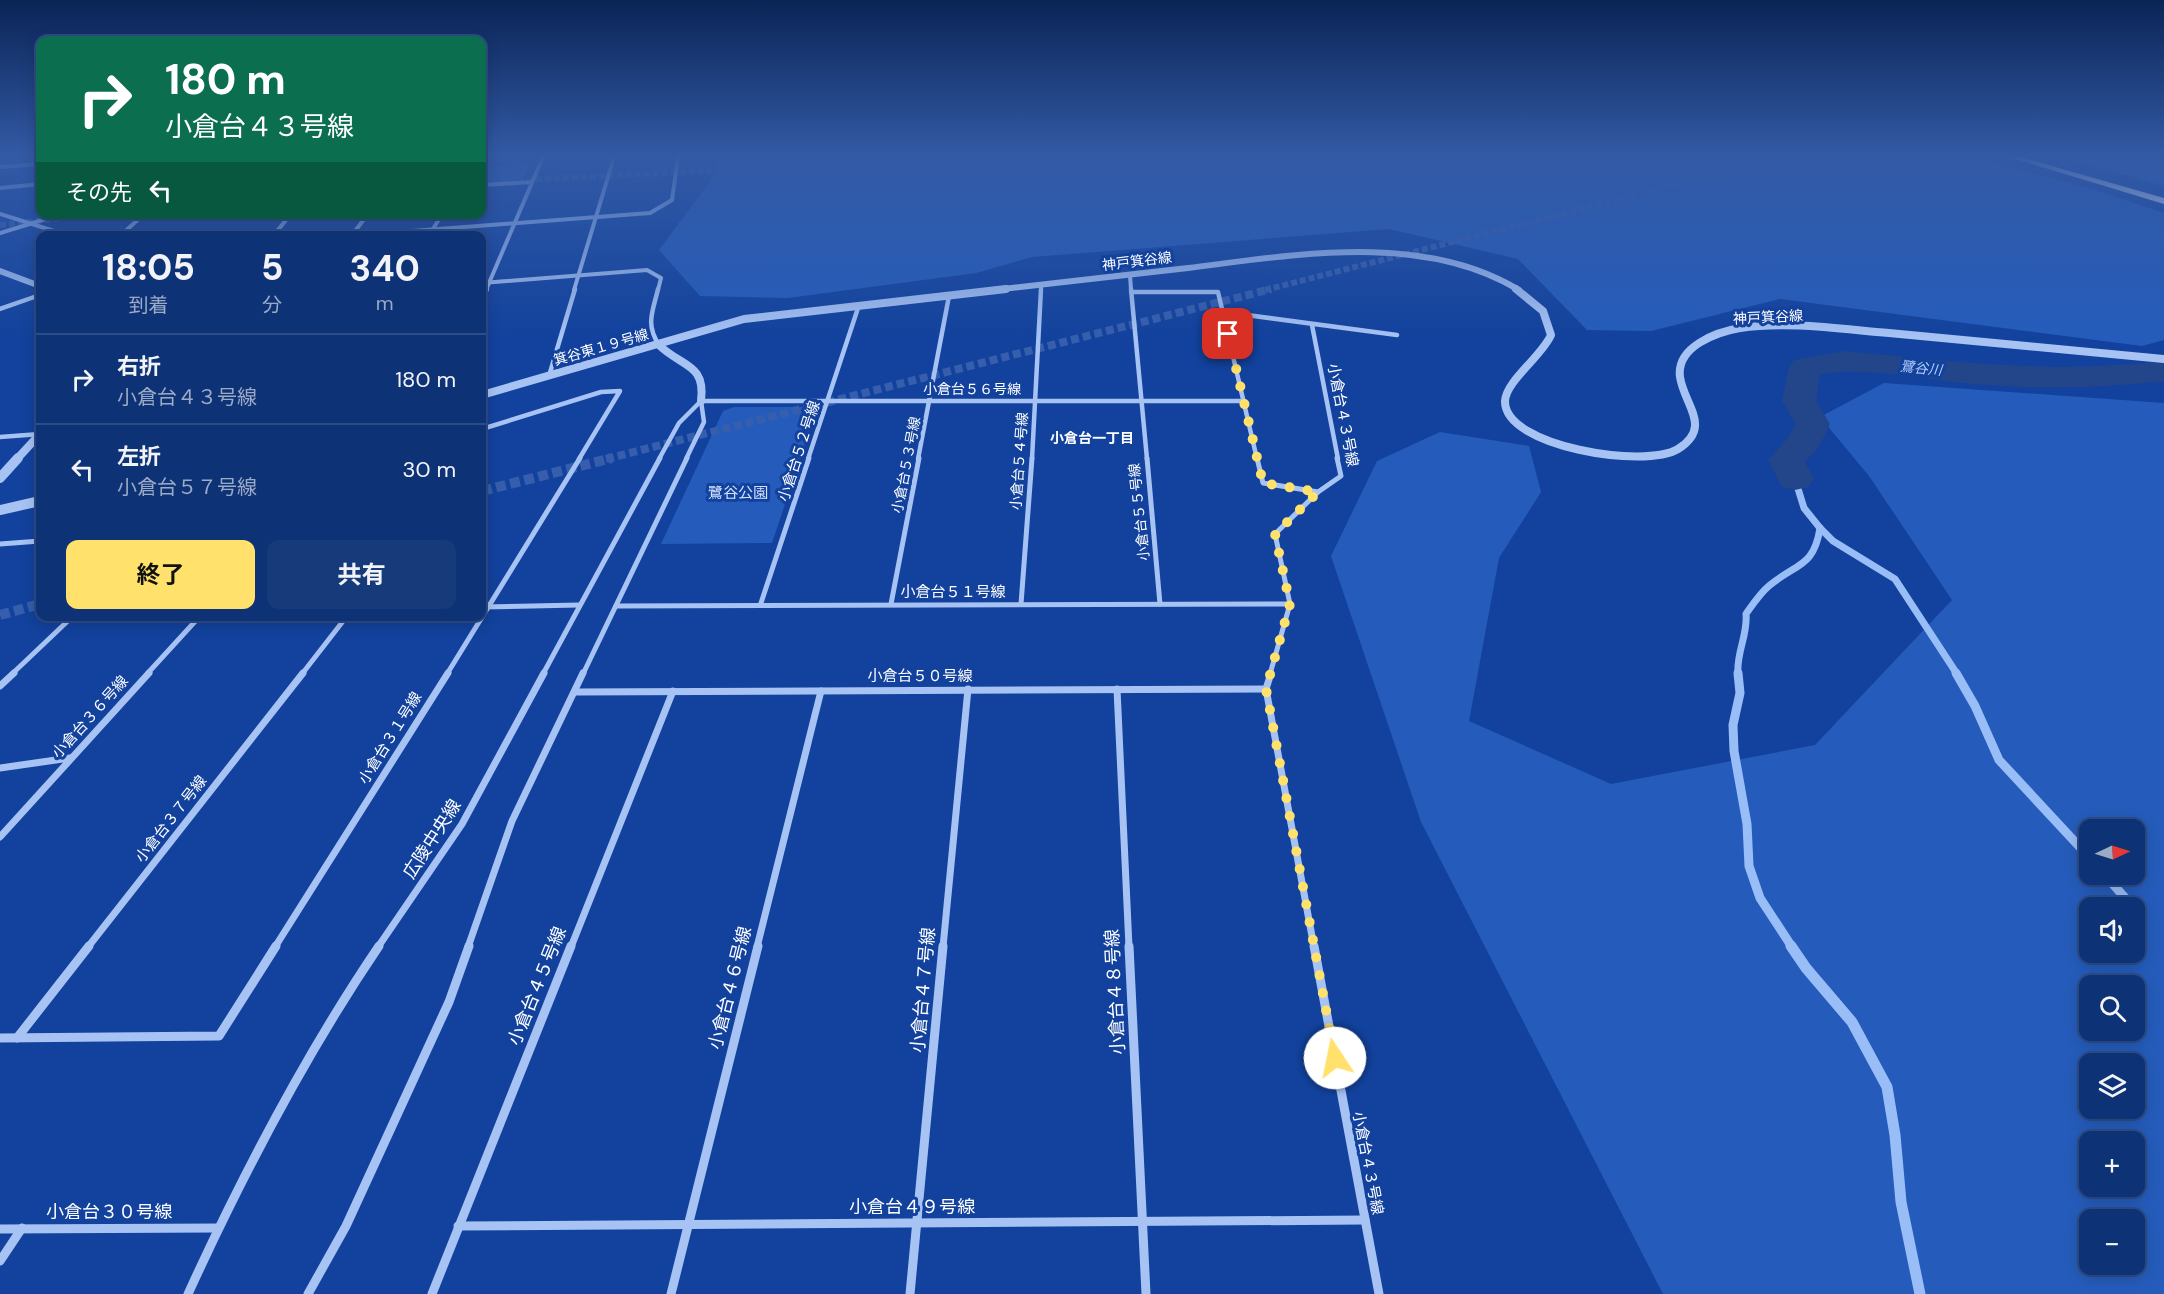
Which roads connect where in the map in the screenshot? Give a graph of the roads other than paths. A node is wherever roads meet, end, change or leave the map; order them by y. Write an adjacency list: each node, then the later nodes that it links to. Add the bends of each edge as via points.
1 (10, 217): 10 (street)
2 (517, 217): 11 (street)
3 (608, 217): 4 (street)
4 (596, 218): 11 (street); 20 (street)
5 (46, 219): 10 (street)
6 (139, 219): 14 (street)
7 (287, 219): 15 (street)
8 (364, 219): 16 (street)
9 (438, 219): 12 (street)
10 (31, 224): 13 (street); 18 (street)
11 (514, 224): 12 (street); 23 (street)
12 (433, 230): 17 (street)
13 (54, 231)
14 (125, 231)
15 (277, 231)
16 (355, 231)
17 (417, 231)
18 (0, 233)
19 (0, 272): 24 (street)
20 (579, 274): 23 (street, 箕谷東１９号線); 35 (street, 箕谷東１９号線, via 636,269 659,274 650,325); 37 (street)
21 (1130, 275): 25 (street, 神戸箕谷線); 27 (street, 小倉台５５号線); 36 (street, 神戸箕谷線, via 1348,253 1410,256 1485,274 1528,296 1550,324 1549,343 1508,388 1505,405 1511,418 1556,445 1613,456 1657,455 1692,438 1694,419 1680,367 1686,355 1703,340 1739,328 1815,327)
22 (486, 282): 23 (street, 箕谷東１９号線)
23 (489, 282): 26 (street)
24 (36, 285)
25 (1041, 285): 29 (street, 神戸箕谷線); 42 (street, 小倉台５４号線)
26 (486, 290)
27 (1131, 292): 32 (street, via 1218,292); 43 (street, 小倉台５５号線)
28 (36, 296): 31 (street)
29 (949, 296): 30 (street, 神戸箕谷線); 41 (street, 小倉台５３号線)
30 (859, 305): 35 (street, 神戸箕谷線, via 730,321); 40 (street, 小倉台５２号線)
31 (0, 309)
32 (1224, 312): 33 (street); 44 (street)
33 (1312, 325): 34 (street); 50 (street, 小倉台４３号線, via 1341,476)
34 (1397, 335)
35 (659, 345): 37 (street, 箕谷東１９号線); 39 (street, via 671,358 701,377 705,384)
36 (2164, 359)
37 (549, 376): 38 (street, 箕谷東１９号線)
38 (486, 394)
39 (701, 401): 40 (street, 小倉台５６号線); 61 (street, 広陵中央線, via 679,423); 62 (street, via 704,422)
40 (828, 401): 41 (street, 小倉台５６号線); 55 (street, 小倉台５２号線)
41 (931, 401): 42 (street, 小倉台５６号線); 56 (street, 小倉台５３号線)
42 (1036, 401): 43 (street, 小倉台５６号線); 57 (street, 小倉台５４号線)
43 (1140, 401): 44 (street, 小倉台５６号線); 58 (street, 小倉台５５号線)
44 (1242, 401): 50 (street, via 1263,483)
45 (486, 429): 60 (street, 小倉台３１号線, via 601,392 620,391)
46 (36, 434): 47 (street)
47 (0, 437)
48 (36, 438): 49 (street)
49 (0, 477)
50 (1318, 492): 59 (street, 小倉台４３号線, via 1275,534)
51 (36, 502): 52 (street)
52 (0, 510)
53 (36, 541): 54 (street)
54 (0, 544)
55 (761, 603): 56 (street, 小倉台５１号線); 62 (street, 小倉台５１号線)
56 (891, 604): 57 (street, 小倉台５１号線)
57 (1021, 604): 58 (street, 小倉台５１号線)
58 (1160, 604): 59 (street, 小倉台５１号線)
59 (1290, 604): 71 (street, 小倉台４３号線)
60 (486, 605)
61 (579, 605): 63 (street); 87 (street, 広陵中央線, via 462,824 335,1011)
62 (616, 606): 74 (street)
63 (486, 607)
64 (68, 621): 68 (street)
65 (195, 621): 75 (street, 小倉台３６号線)
66 (343, 621): 79 (street, 小倉台３７号線)
67 (476, 621): 79 (street, 小倉台３１号線, via 219,1036)
68 (0, 686)
69 (968, 689): 70 (street, 小倉台５０号線); 73 (street, 小倉台５０号線); 82 (street, 小倉台４７号線)
70 (1118, 689): 71 (street, 小倉台５０号線); 81 (street, 小倉台４８号線)
71 (1266, 689): 80 (street, 小倉台４３号線)
72 (673, 691): 73 (street, 小倉台５０号線); 74 (street, 小倉台５０号線); 84 (street, 小倉台４５号線)
73 (821, 691): 83 (street, 小倉台４６号線)
74 (575, 692): 90 (street, via 512,821 449,1002 346,1226)
75 (70, 758): 76 (street); 77 (street, 小倉台３６号線)
76 (0, 768)
77 (0, 837)
78 (0, 1038): 79 (street, 小倉台３１号線)
79 (17, 1038)
80 (1365, 1220): 81 (street, 小倉台４９号線); 95 (street, 小倉台４３号線)
81 (1143, 1221): 82 (street, 小倉台４９号線); 94 (street, 小倉台４８号線)
82 (917, 1224): 83 (street, 小倉台４９号線); 93 (street, 小倉台４７号線)
83 (688, 1225): 84 (street, 小倉台４９号線); 92 (street, 小倉台４６号線)
84 (458, 1226): 91 (street, 小倉台４５号線)
85 (0, 1228): 86 (street, 小倉台３０号線)
86 (22, 1228): 87 (street, 小倉台３０号線); 88 (street)
87 (218, 1228): 89 (street, 広陵中央線)
88 (0, 1261)
89 (188, 1294)
90 (308, 1294)
91 (432, 1294)
92 (671, 1294)
93 (910, 1294)
94 (1146, 1294)
95 (1379, 1294)

